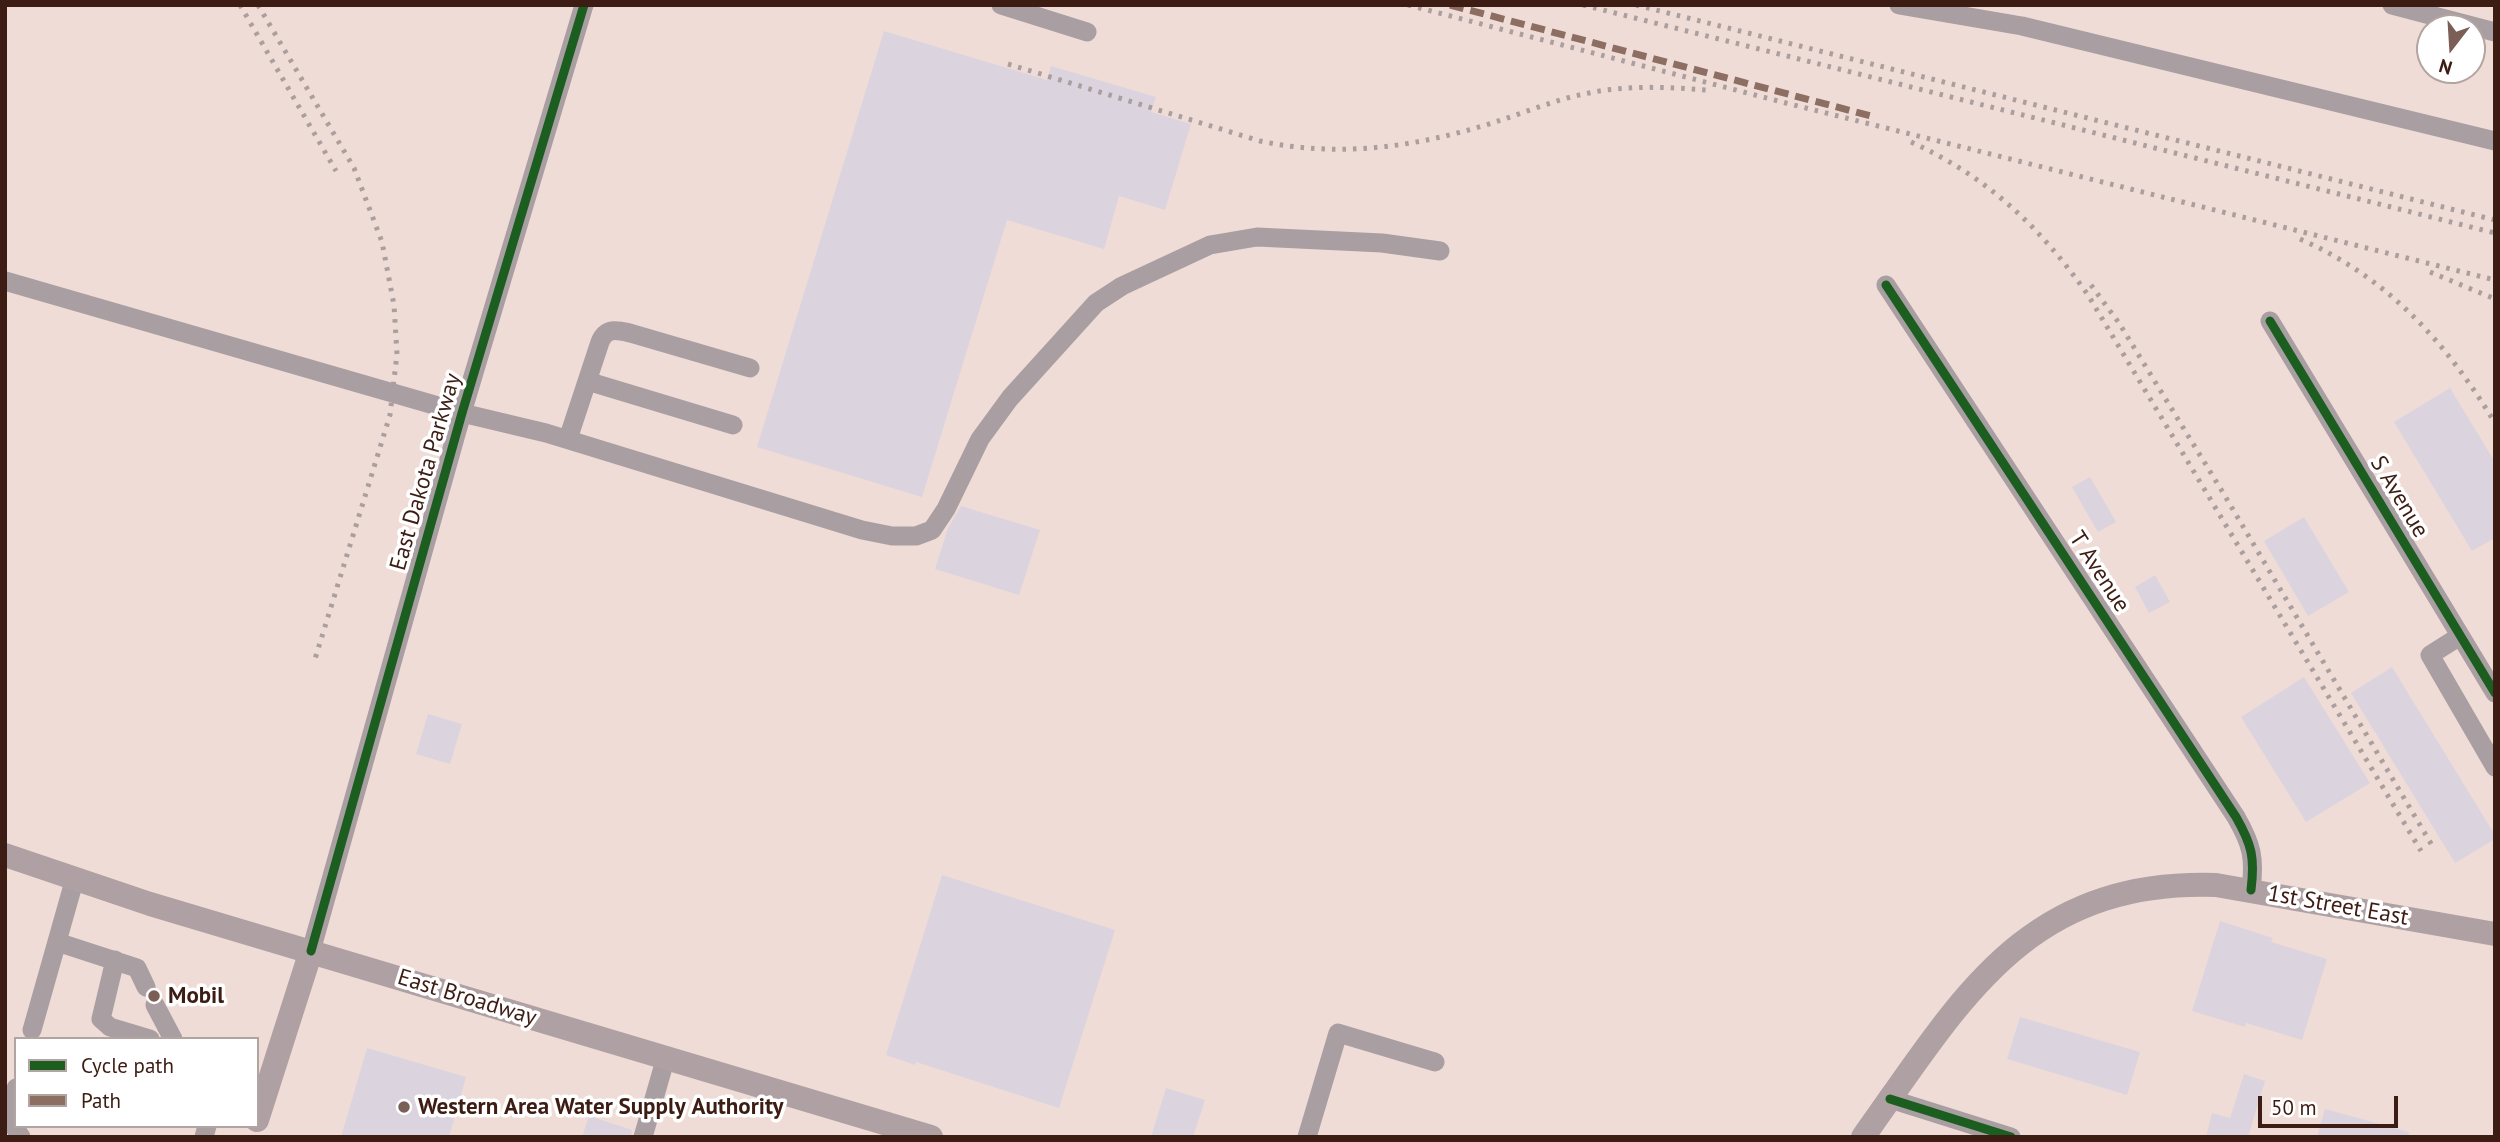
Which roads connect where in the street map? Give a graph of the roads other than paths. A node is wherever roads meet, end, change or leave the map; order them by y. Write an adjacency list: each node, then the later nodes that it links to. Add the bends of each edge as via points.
1 (584, 5): 14 (street, East Dakota Parkway)
2 (1001, 5): 5 (street)
3 (1899, 5): 7 (street, via 2022,26)
4 (2392, 5): 6 (street)
5 (1087, 32)
6 (2495, 32)
7 (2495, 141)
8 (1440, 251): 16 (street, via 1382,243 1256,237 1210,245 1122,286 1096,303 1010,398 979,439 932,530 916,536 862,530)
9 (5, 281): 14 (street)
10 (1886, 285): 22 (street, T Avenue, via 2236,817 2252,848)
11 (2270, 321): 17 (street, S Avenue)
12 (750, 368): 13 (street, via 616,330 603,334)
13 (587, 381): 15 (street); 16 (street)
14 (462, 413): 16 (street); 25 (street, East Dakota Parkway)
15 (733, 425)
16 (568, 439)
17 (2460, 636): 18 (street, S Avenue); 19 (street, via 2430,655)
18 (2495, 693)
19 (2495, 767)
20 (5, 855): 21 (main road, East Broadway)
21 (75, 877): 24 (street); 25 (main road, East Broadway)
22 (2251, 890): 23 (main road, 1st Street East); 35 (main road, 1st Street East, via 2185,884 2126,891 2040,929 1986,973)
23 (2495, 934)
24 (57, 942): 26 (street); 29 (street)
25 (310, 951): 32 (main road, East Broadway); 36 (main road, East Dakota Parkway)
26 (116, 960): 27 (street, via 137,968); 30 (street, via 101,1019 110,1027)
27 (146, 987)
28 (155, 1005): 31 (street)
29 (32, 1030)
30 (143, 1037)
31 (172, 1037)
32 (666, 1057): 39 (street); 40 (main road, East Broadway)
33 (1435, 1062): 41 (street, via 1338,1032)
34 (14, 1095): 37 (street)
35 (1890, 1100): 42 (main road, 1st Street East); 43 (street)
36 (259, 1112)
37 (6, 1121): 38 (street)
38 (21, 1137)
39 (643, 1137)
40 (931, 1137)
41 (1307, 1137)
42 (1863, 1137)
43 (2011, 1137)

